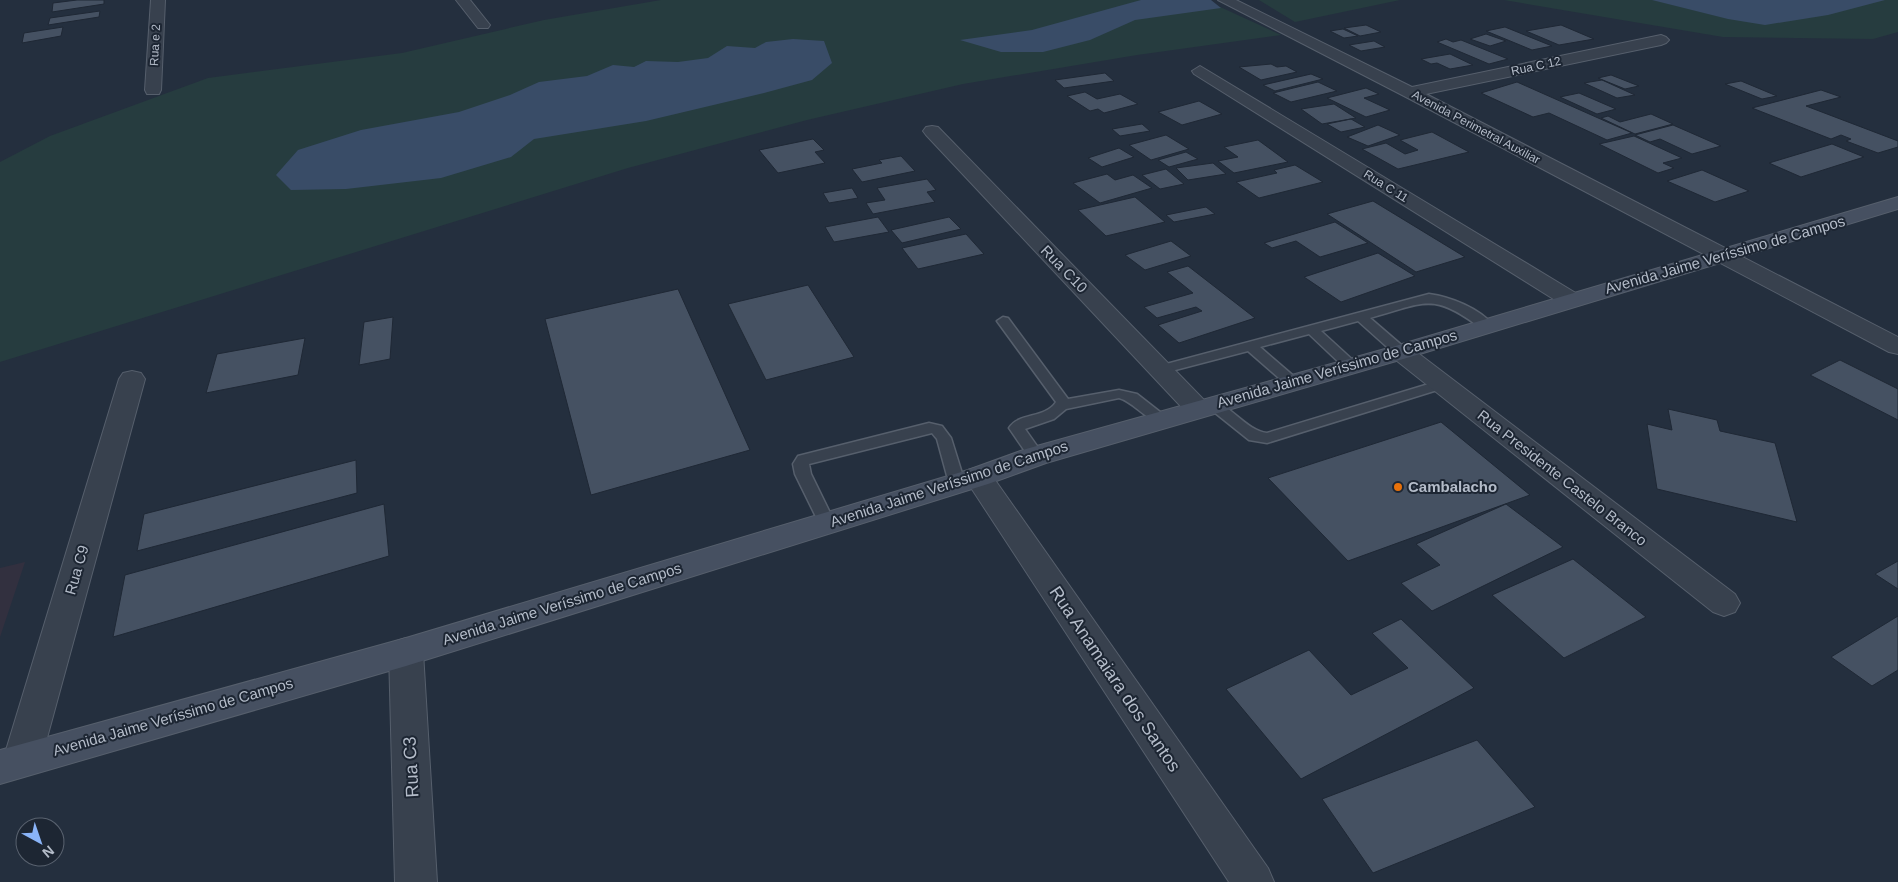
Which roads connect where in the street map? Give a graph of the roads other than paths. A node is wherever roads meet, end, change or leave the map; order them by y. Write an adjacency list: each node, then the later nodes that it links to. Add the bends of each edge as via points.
1 (158, 0): 7 (street, Rua e 2)
2 (463, 0): 4 (street)
3 (1225, 0): 8 (street, Avenida Perimetral Auxiliar)
4 (482, 25)
5 (1661, 40): 8 (street, Rua C 12)
6 (1200, 71): 12 (street, Rua C 11)
7 (152, 90)
8 (1410, 92): 11 (street, Avenida Perimetral Auxiliar)
9 (932, 131): 21 (street, Rua C10)
10 (1898, 203): 11 (street, Avenida Jaime Veríssimo de Campos)
11 (1724, 257): 12 (street, Avenida Jaime Veríssimo de Campos); 18 (street, Avenida Perimetral Auxiliar)
12 (1571, 300): 15 (street, Avenida Jaime Veríssimo de Campos)
13 (1362, 318): 15 (lane, via 1430,298 1459,305); 16 (lane); 19 (lane)
14 (1003, 321): 25 (lane, via 1058,393)
15 (1487, 326): 19 (street, Avenida Jaime Veríssimo de Campos)
16 (1313, 330): 17 (lane); 20 (lane)
17 (1252, 346): 21 (lane); 23 (lane)
18 (1898, 347)
19 (1401, 352): 20 (street, Avenida Jaime Veríssimo de Campos); 24 (street, Rua Presidente Castelo Branco)
20 (1351, 366): 23 (street, Avenida Jaime Veríssimo de Campos)
21 (1160, 370): 26 (street, Rua C10)
22 (132, 379): 33 (street, Rua C9)
23 (1292, 382): 26 (street, Avenida Jaime Veríssimo de Campos)
24 (1442, 384): 26 (lane, via 1267,438 1254,436); 31 (street, Rua Presidente Castelo Branco)
25 (1062, 405): 27 (lane, via 1119,394 1132,397); 28 (lane, via 1050,416 1023,422 1016,428)
26 (1204, 406): 27 (street, Avenida Jaime Veríssimo de Campos)
27 (1162, 419): 28 (street, Avenida Jaime Veríssimo de Campos)
28 (1036, 456): 29 (street, Avenida Jaime Veríssimo de Campos)
29 (967, 480): 30 (street, Avenida Jaime Veríssimo de Campos); 30 (lane, via 941,432 929,428 803,460 800,464 803,474); 35 (street, Rua Anamaiara dos Santos)
30 (827, 523): 32 (street, Avenida Jaime Veríssimo de Campos)
31 (1724, 603)
32 (406, 652): 33 (street, Avenida Jaime Veríssimo de Campos); 34 (street, Rua C3)
33 (11, 764)
34 (416, 882)
35 (1253, 882)

